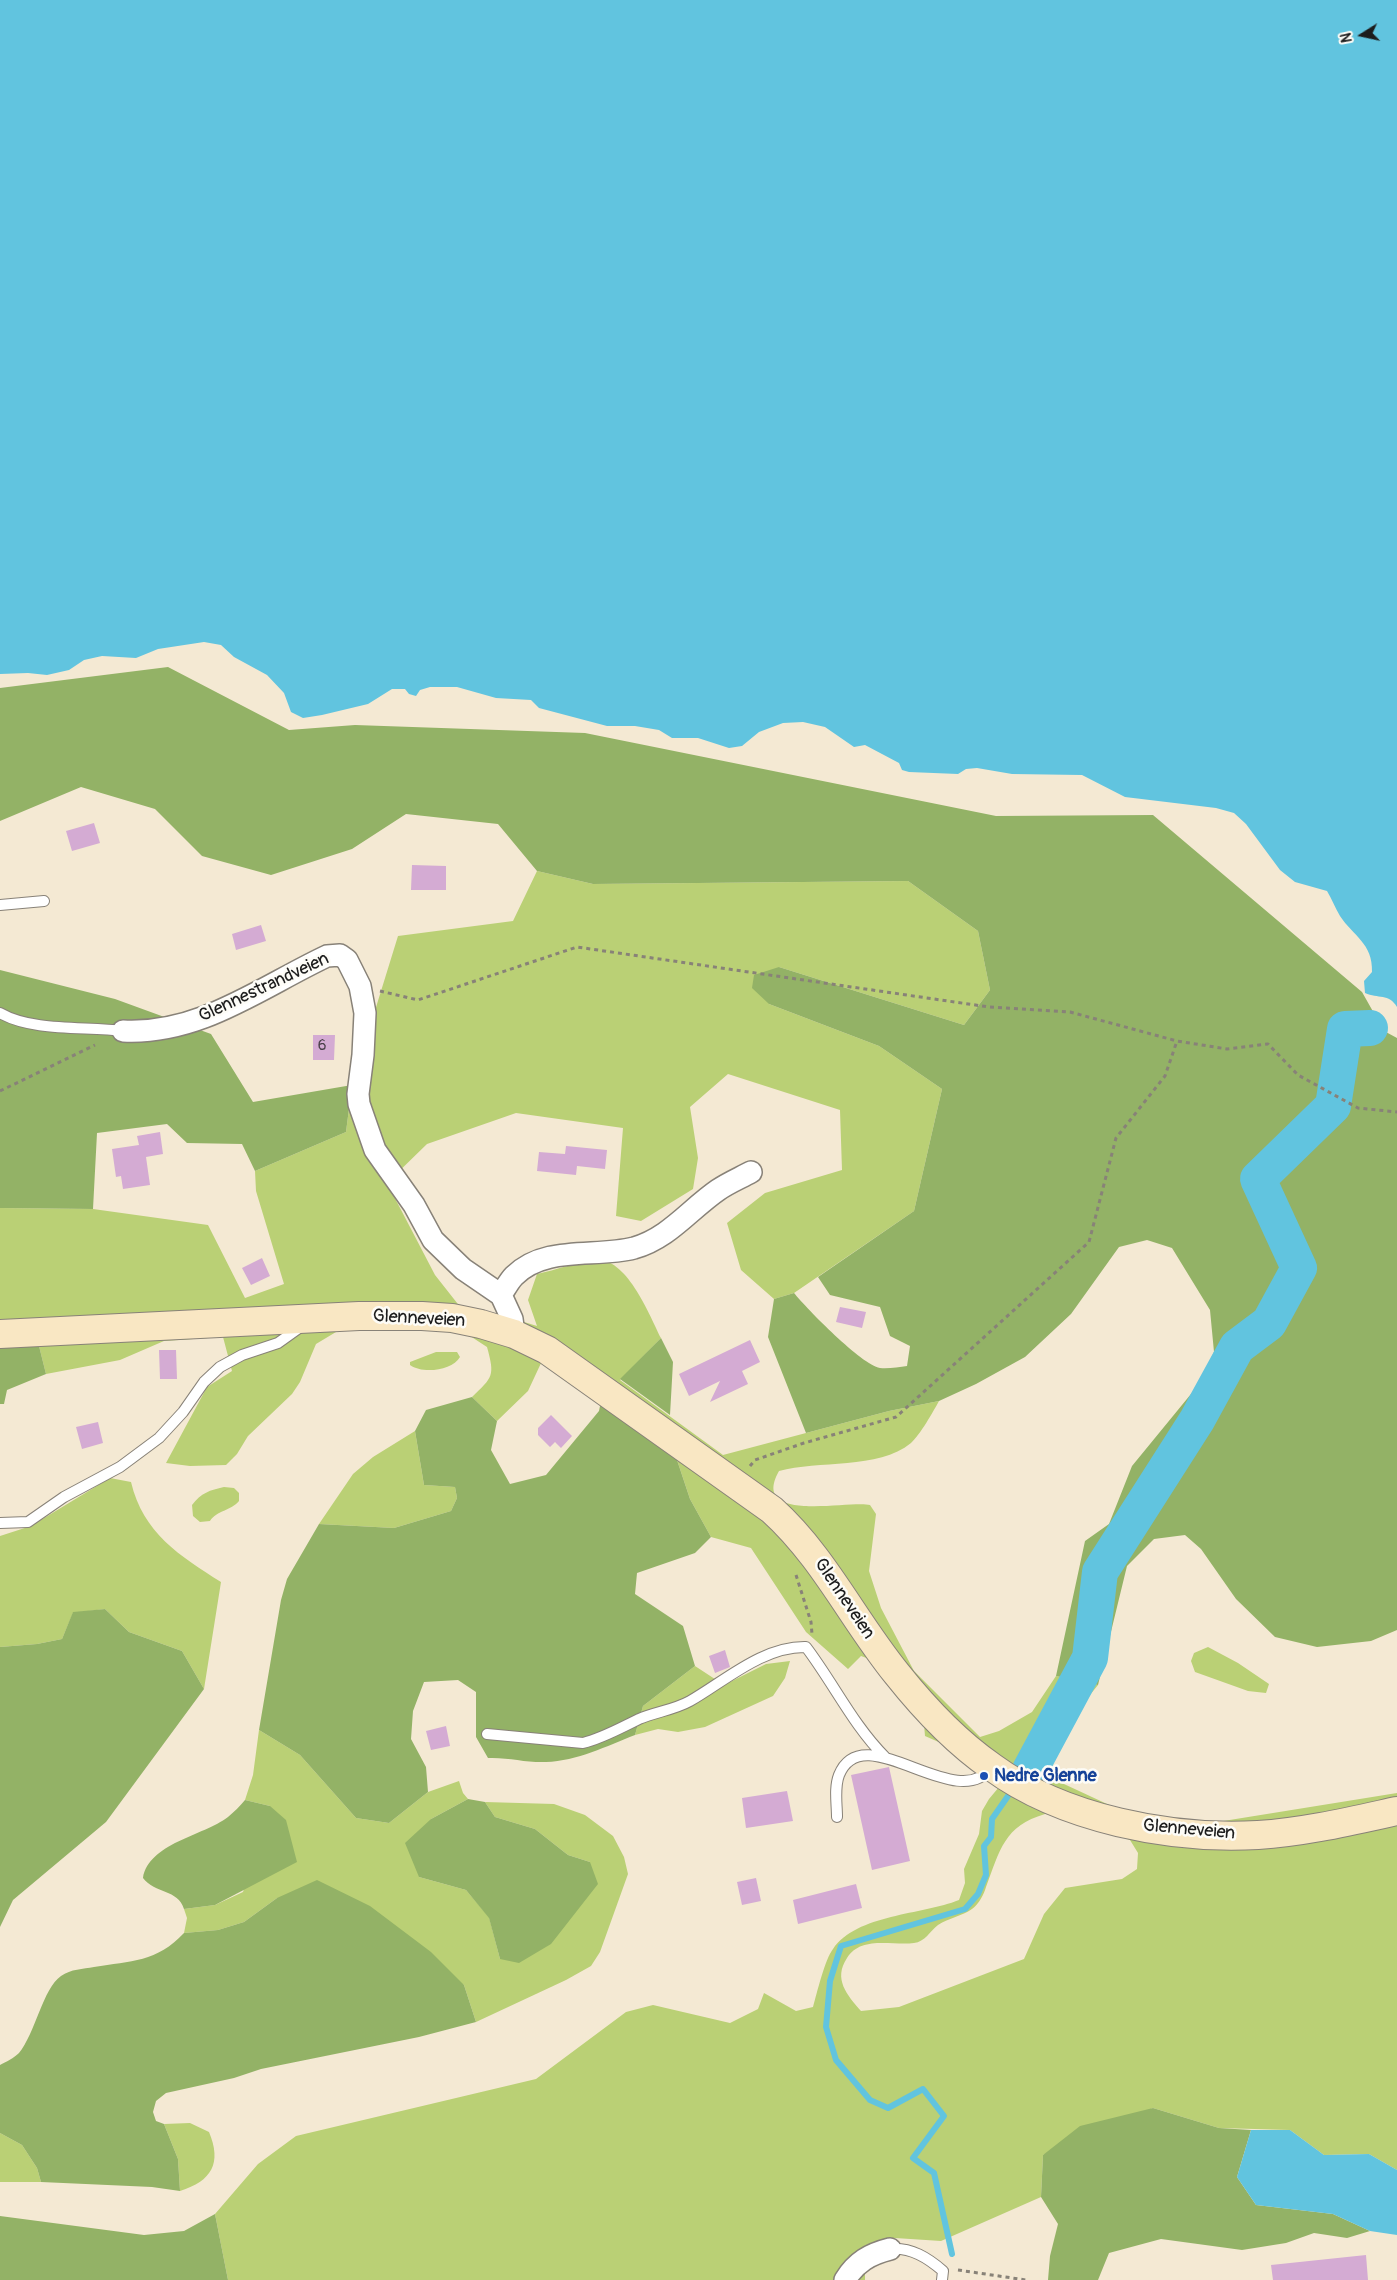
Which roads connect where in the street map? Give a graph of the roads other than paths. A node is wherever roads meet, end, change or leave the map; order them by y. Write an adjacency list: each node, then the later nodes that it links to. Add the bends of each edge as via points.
1 (44, 901): 2 (lane)
2 (0, 905)
3 (0, 1013): 4 (lane, Glennestrandveien, via 27,1023)
4 (123, 1031): 6 (street, Glennestrandveien, via 159,1030 211,1015 334,954 347,960 360,986 365,1013 358,1094 371,1142 414,1205 433,1240 463,1270)
5 (752, 1172): 6 (street, via 718,1190 674,1228 650,1242 633,1248 566,1254 533,1262 514,1276)
6 (501, 1295): 9 (street, via 512,1319)
7 (299, 1320): 8 (main road, Glenneveien); 9 (main road, Glenneveien, via 359,1316 452,1318); 10 (lane, via 299,1328 278,1343 220,1366 159,1438 128,1461 64,1497 28,1522)
8 (0, 1334)
9 (514, 1334): 13 (main road, Glenneveien, via 547,1350 772,1510 821,1564 901,1679 960,1742)
10 (0, 1523)
11 (487, 1734): 12 (lane, via 573,1742 596,1739 688,1702 770,1654 806,1647 850,1715)
12 (885, 1757): 13 (lane, via 958,1782 980,1779); 15 (lane, via 855,1758 843,1768 837,1785)
13 (992, 1767): 14 (main road, Glenneveien, via 1026,1787 1073,1807 1134,1825 1176,1833 1258,1835)
14 (1397, 1811)
15 (837, 1817)
16 (890, 2249): 17 (lane, via 921,2255); 18 (street, via 862,2260)
17 (943, 2276)
18 (845, 2280)

